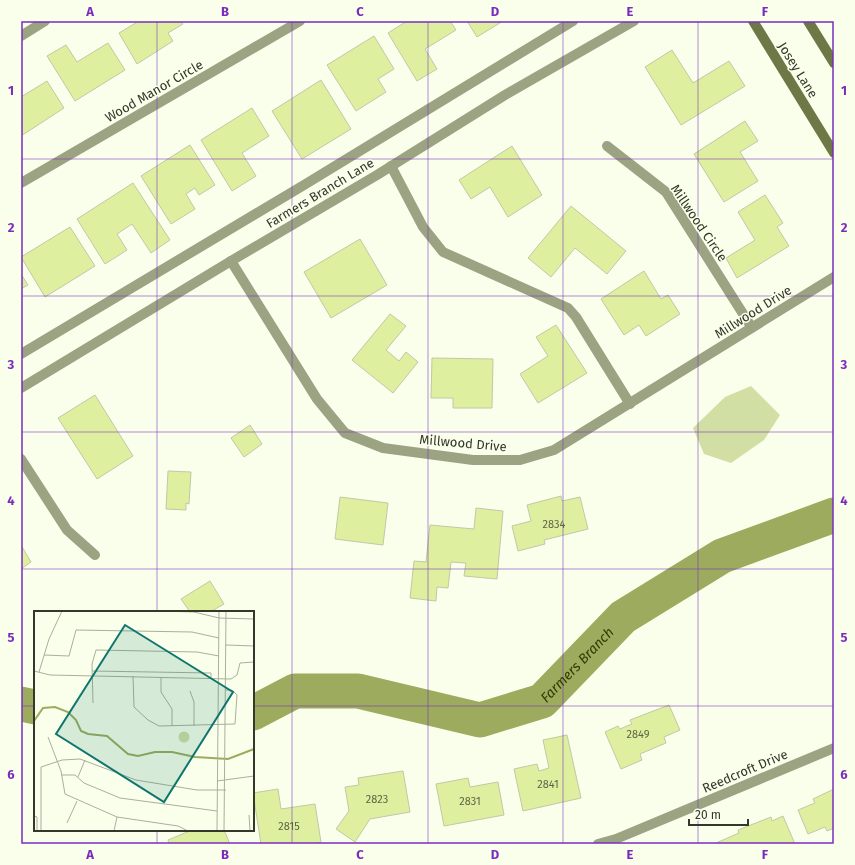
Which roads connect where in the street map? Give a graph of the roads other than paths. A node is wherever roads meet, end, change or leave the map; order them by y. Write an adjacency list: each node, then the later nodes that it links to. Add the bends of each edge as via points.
1 (45, 21): 7 (street)
2 (300, 21): 12 (street, Wood Manor Circle)
3 (573, 21): 16 (street)
4 (634, 21): 11 (street, Farmers Branch Lane, via 505,95)
5 (753, 21): 10 (main road, Josey Lane)
6 (808, 21): 8 (main road)
7 (21, 36)
8 (834, 63)
9 (608, 146): 15 (street, Millwood Circle, via 666,192)
10 (834, 153)
11 (391, 166): 13 (street, Farmers Branch Lane); 18 (street, via 423,227 443,252 568,308)
12 (21, 183)
13 (231, 261): 17 (street, Farmers Branch Lane); 18 (street, Millwood Drive, via 317,399 345,433 383,448 473,460 520,460 554,450)
14 (834, 277): 15 (street, Millwood Drive)
15 (752, 328): 18 (street, Millwood Drive)
16 (21, 354)
17 (21, 388)
18 (630, 404)
19 (21, 459): 20 (street, via 67,530)
20 (95, 555)
21 (834, 748): 22 (street, Reedcroft Drive, via 616,839)
22 (598, 844)

